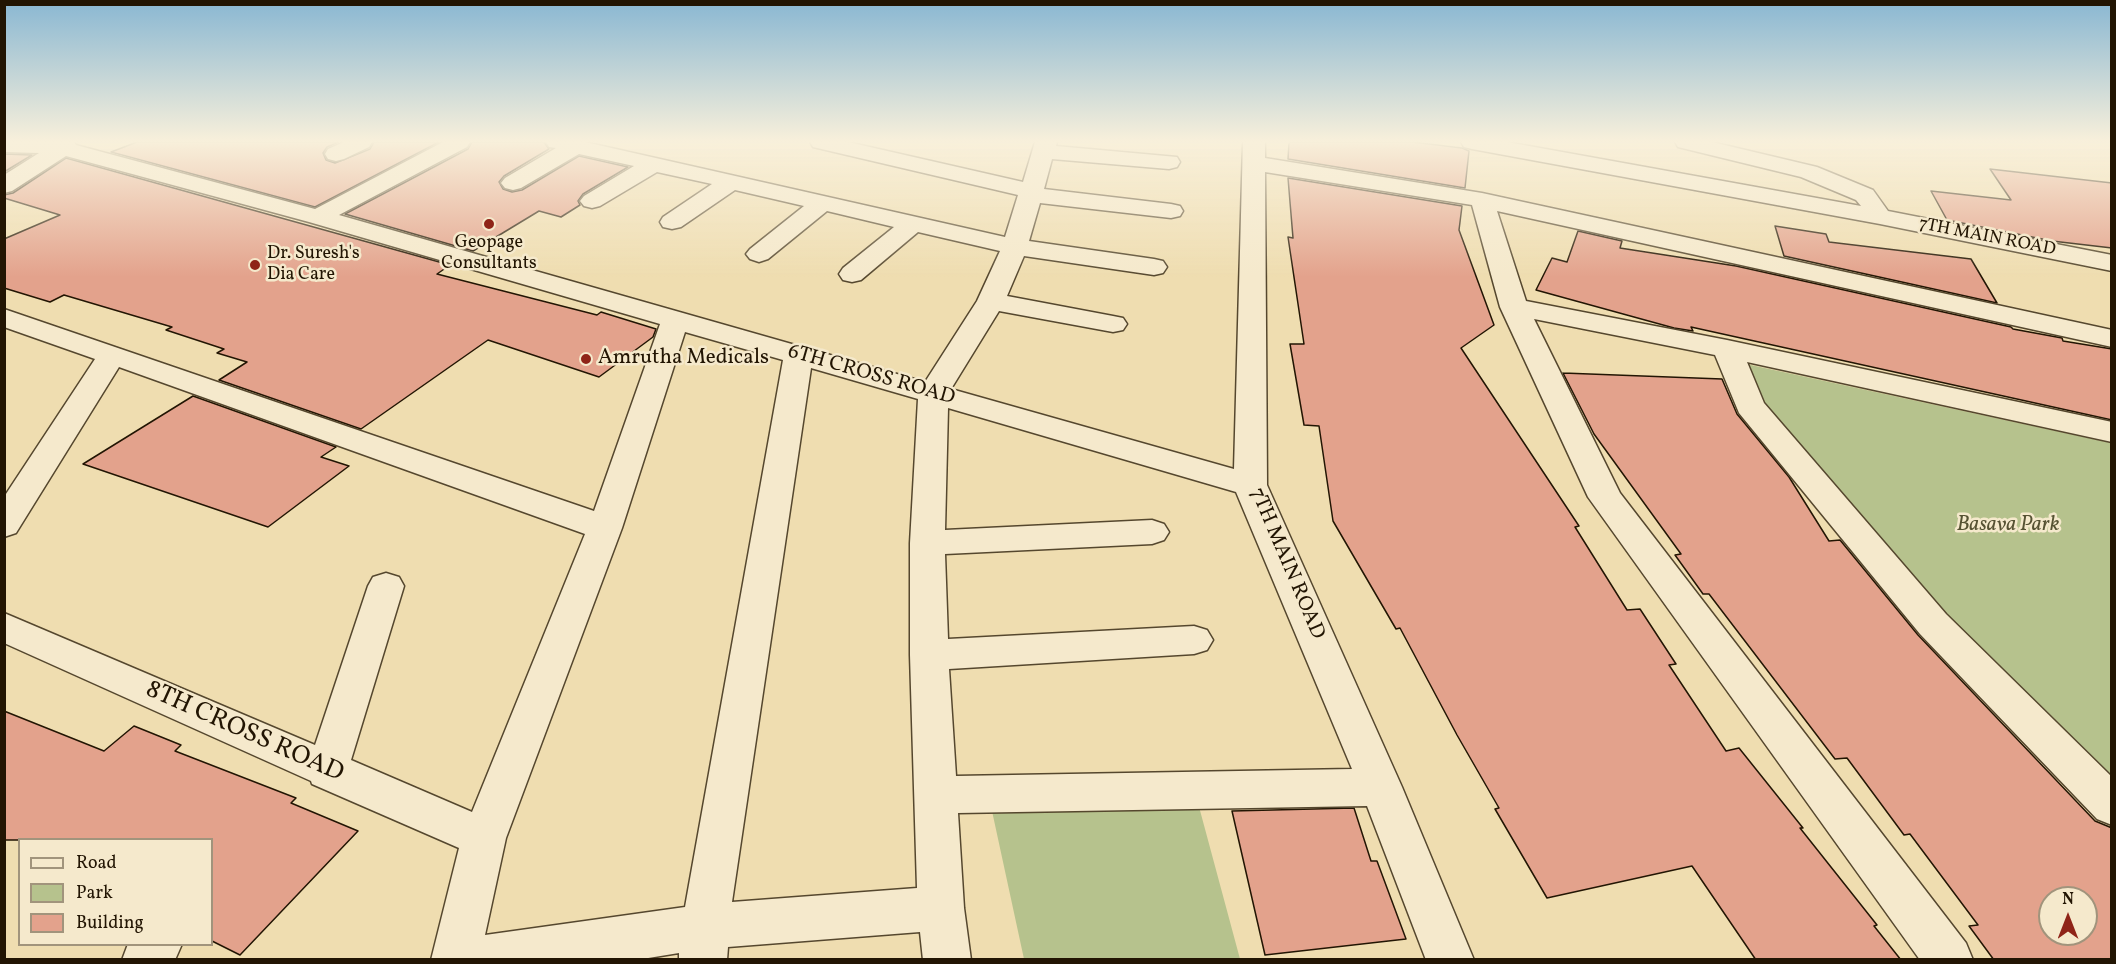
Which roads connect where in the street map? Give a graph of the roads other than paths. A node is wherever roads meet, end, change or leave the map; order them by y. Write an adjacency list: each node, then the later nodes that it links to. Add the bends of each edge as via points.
1 (214, 187): 17 (street, 6TH CROSS ROAD)
2 (374, 187): 17 (street)
3 (615, 187): 14 (street)
4 (724, 187): 19 (street)
5 (753, 187): 15 (street)
6 (1006, 187): 12 (street)
7 (1033, 187): 12 (street)
8 (1254, 187): 37 (street, 7TH MAIN ROAD)
9 (1419, 187): 13 (street)
10 (1717, 187): 18 (street, 7TH MAIN ROAD)
11 (1845, 187): 18 (street, via 1865,195)
12 (1031, 193): 16 (street); 21 (street)
13 (1482, 200): 27 (street); 31 (street)
14 (592, 201)
15 (822, 203): 20 (street); 22 (street)
16 (1171, 211)
17 (318, 217): 29 (street, 6TH CROSS ROAD)
18 (1880, 217): 23 (street, 7TH MAIN ROAD)
19 (672, 222)
20 (913, 224): 21 (street); 25 (street)
21 (1015, 247): 24 (street); 26 (street)
22 (759, 254)
23 (2112, 263)
24 (1154, 267)
25 (852, 274)
26 (991, 301): 30 (street); 35 (street)
27 (1514, 307): 32 (street); 59 (street, via 1605,497)
28 (4, 317): 33 (street)
29 (676, 318): 34 (street, 6TH CROSS ROAD); 39 (street)
30 (1113, 324)
31 (2112, 339)
32 (1727, 349): 36 (street); 49 (street, via 1750,406 1933,624)
33 (111, 356): 38 (street); 39 (street)
34 (798, 357): 35 (street, 6TH CROSS ROAD); 52 (street)
35 (933, 393): 37 (street, 6TH CROSS ROAD); 41 (street)
36 (2112, 432)
37 (1250, 486): 47 (street, 7TH MAIN ROAD)
38 (4, 525)
39 (605, 528): 50 (street)
40 (1152, 532): 41 (street)
41 (927, 543): 45 (street)
42 (386, 586): 46 (street)
43 (4, 627): 46 (street, 8TH CROSS ROAD)
44 (1194, 640): 45 (street)
45 (928, 655): 48 (street)
46 (327, 771): 50 (street, 8TH CROSS ROAD)
47 (1381, 787): 48 (street); 58 (street, 7TH MAIN ROAD)
48 (936, 795): 51 (street)
49 (2112, 806)
50 (484, 838): 55 (street)
51 (941, 908): 52 (street); 57 (street)
52 (704, 943): 56 (street)
53 (157, 946): 54 (street)
54 (146, 960)
55 (455, 960)
56 (473, 960)
57 (947, 960)
58 (1450, 960)
59 (1949, 960)

